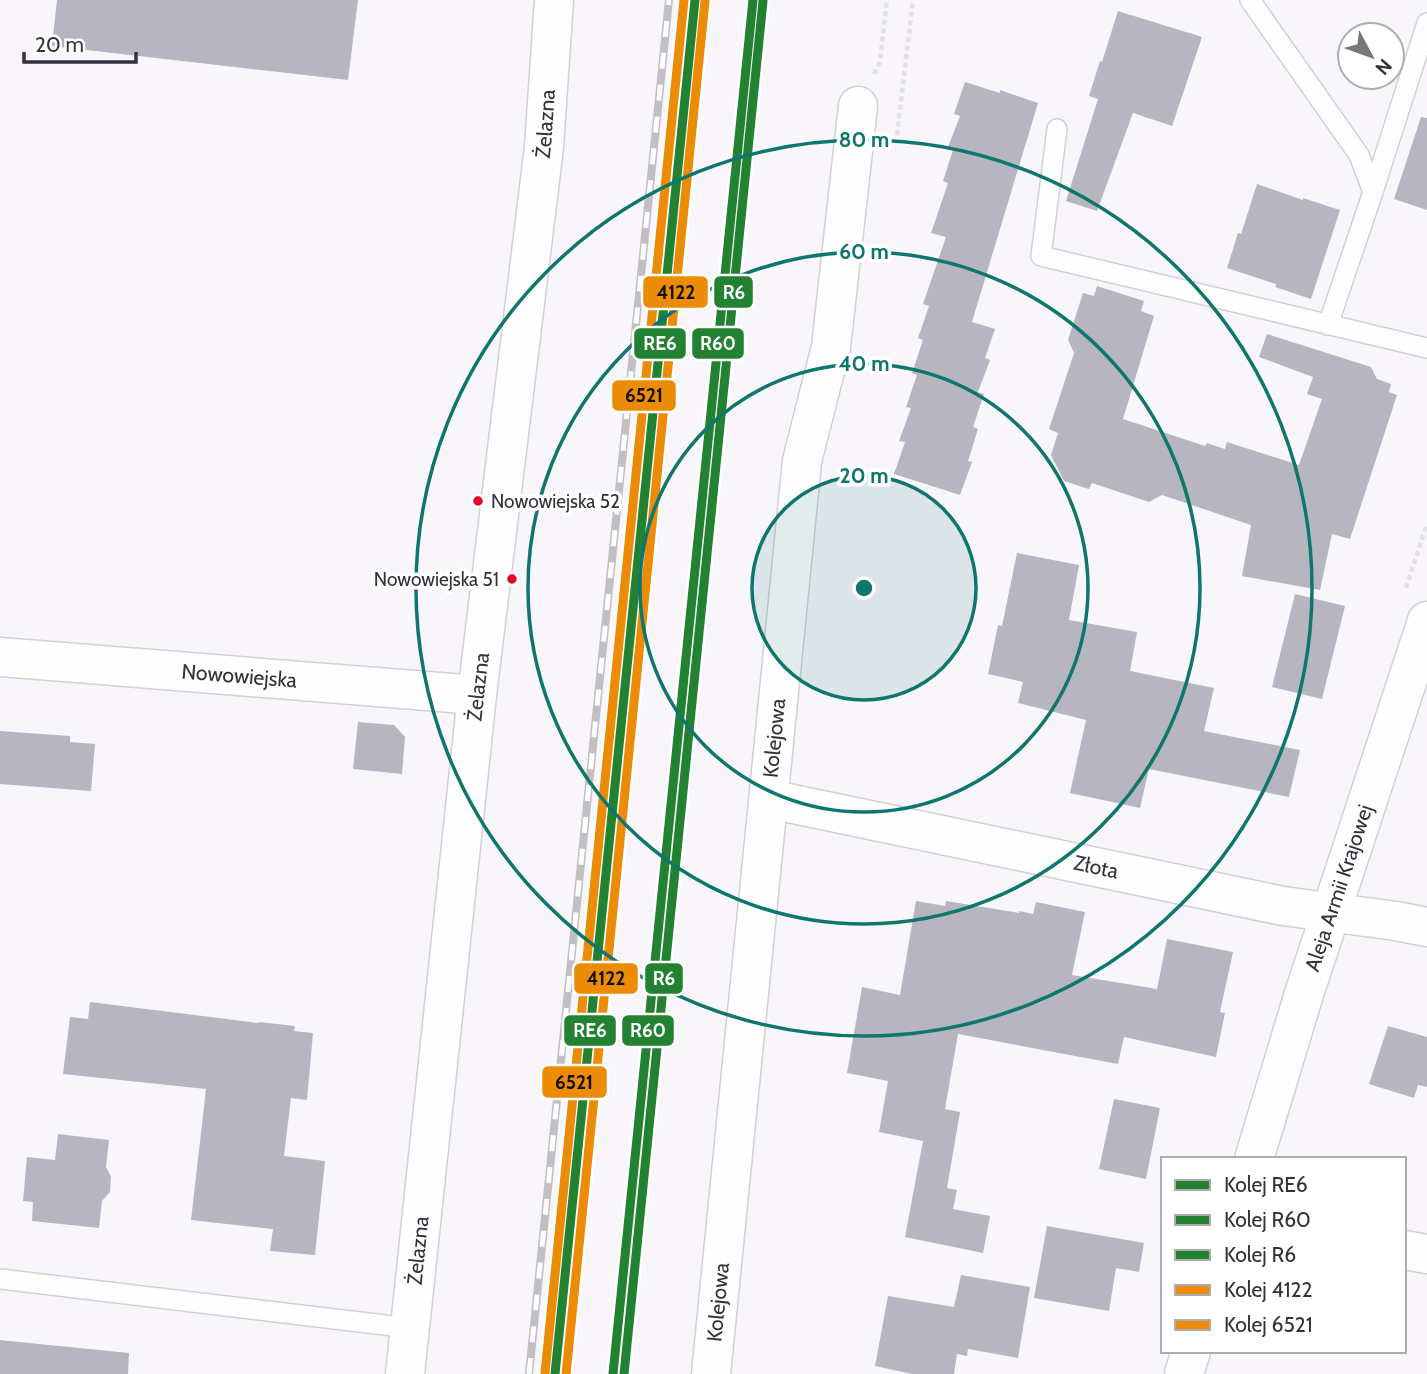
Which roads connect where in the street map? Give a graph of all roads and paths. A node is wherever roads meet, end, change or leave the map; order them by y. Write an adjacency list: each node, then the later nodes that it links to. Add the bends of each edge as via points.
1 (554, 0): 12 (street, Żelazna, via 544,147)
2 (887, 0): 5 (path, via 880,62)
3 (1250, 0): 7 (lane, via 1359,155)
4 (1427, 23): 7 (lane)
5 (858, 106): 13 (street, Kolejowa, via 831,346 802,461)
6 (1057, 129): 8 (lane, via 1041,256)
7 (1373, 191): 8 (lane)
8 (1328, 325): 9 (lane)
9 (1427, 348)
10 (1427, 621): 14 (street, Aleja Armii Krajowej)
11 (0, 657): 12 (street, Nowowiejska)
12 (477, 695): 20 (street, Żelazna)
13 (769, 799): 14 (street, Złota, via 1283,906); 23 (street, Kolejowa)
14 (1331, 912): 15 (street, Złota); 16 (street, Aleja Armii Krajowej)
15 (1427, 927)
16 (1255, 1157)
17 (1406, 1251): 18 (street)
18 (1427, 1255)
19 (0, 1279): 20 (lane)
20 (410, 1328): 22 (street, Żelazna)
21 (1190, 1353): 24 (street)
22 (405, 1374)
23 (711, 1374)
24 (1184, 1374)

